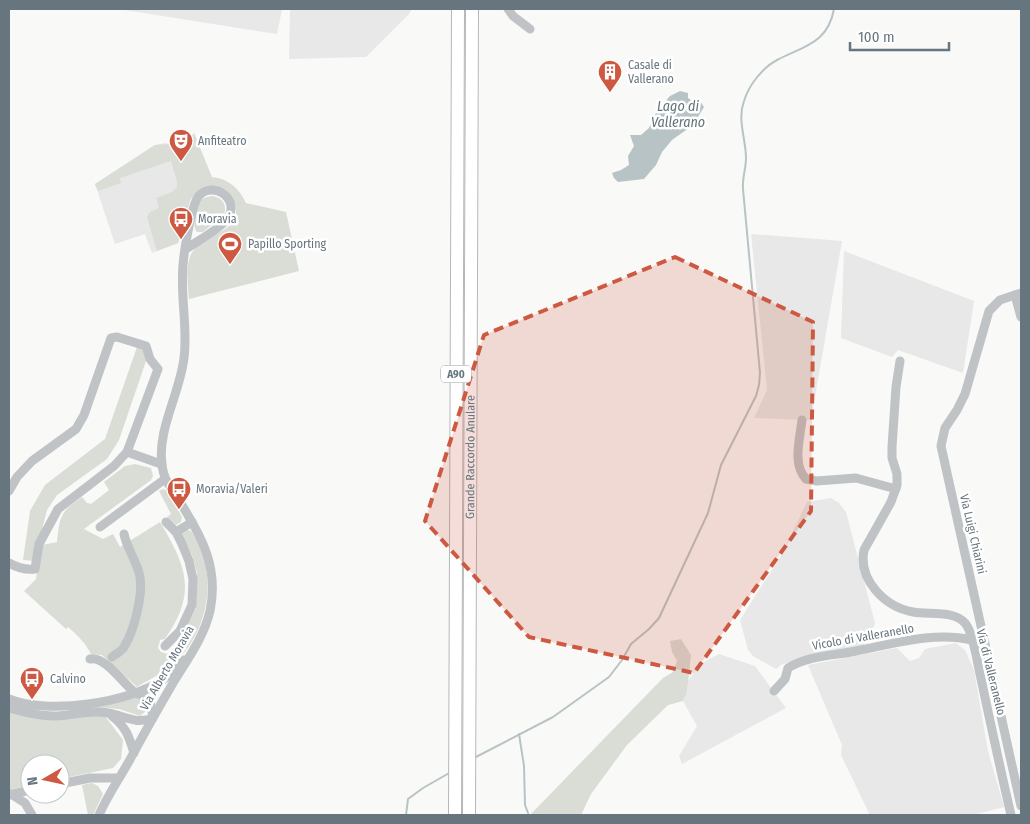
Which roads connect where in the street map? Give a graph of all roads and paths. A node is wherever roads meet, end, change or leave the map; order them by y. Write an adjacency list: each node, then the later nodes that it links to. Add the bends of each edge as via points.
1 (458, 9): 40 (highway, Grande Raccordo Anulare / A90)
2 (472, 9): 41 (highway, Grande Raccordo Anulare / A90)
3 (508, 9): 4 (street)
4 (530, 29)
5 (186, 249): 5 (street, Via Alberto Moravia, via 229,217 231,205 222,192 206,191 197,199); 11 (street, Via Alberto Moravia, via 183,269 184,360 164,433)
6 (1018, 294): 7 (street); 35 (street, Via Luigi Chiarini, via 1000,300 989,311 965,394 945,428 941,446)
7 (1021, 317)
8 (900, 361): 13 (street, Via di Valleranello, via 892,447 898,474)
9 (802, 420): 13 (street, via 798,461 806,479 856,478)
10 (128, 452): 11 (street); 14 (street, via 158,369 146,346 117,337 111,338 76,429 32,461 17,477); 20 (street, via 58,509 40,544 35,569)
11 (162, 464): 12 (street, Via Alberto Moravia)
12 (165, 479): 16 (street, Via Alberto Moravia); 17 (street)
13 (896, 489): 21 (street, Via di Valleranello, via 864,550 870,584 878,594 903,609 959,619 967,626)
14 (9, 492)
15 (166, 522): 18 (street)
16 (192, 522): 18 (street); 23 (street, Via Alberto Moravia, via 211,563 212,587 210,611)
17 (100, 527)
18 (176, 532): 22 (street, via 193,579 192,605 180,631)
19 (124, 534): 24 (street, via 140,578 139,609 124,648)
20 (9, 563)
21 (972, 640): 26 (street, Vicolo di Valleranello, via 929,638 814,658 788,668 785,679); 42 (street, Via di Valleranello)
22 (165, 646)
23 (193, 651): 27 (street, via 164,679); 31 (street, Via Alberto Moravia)
24 (112, 657)
25 (90, 658): 27 (street, via 100,660)
26 (774, 691)
27 (135, 693): 28 (street, via 65,706 39,706); 31 (street, via 150,700)
28 (9, 699)
29 (9, 708): 30 (street, via 54,716)
30 (108, 713): 31 (street, via 143,722); 32 (street, via 123,725)
31 (153, 718): 32 (street, Via Alberto Moravia)
32 (134, 753): 33 (street, Via Alberto Moravia)
33 (119, 778): 34 (street); 39 (street, Via Alberto Moravia)
34 (70, 782)
35 (1019, 782): 37 (street, Via Luigi Chiarini)
36 (10, 795): 38 (street, via 25,803)
37 (1021, 806)
38 (32, 815)
39 (99, 815)
40 (454, 815)
41 (469, 815)
42 (1011, 815)

